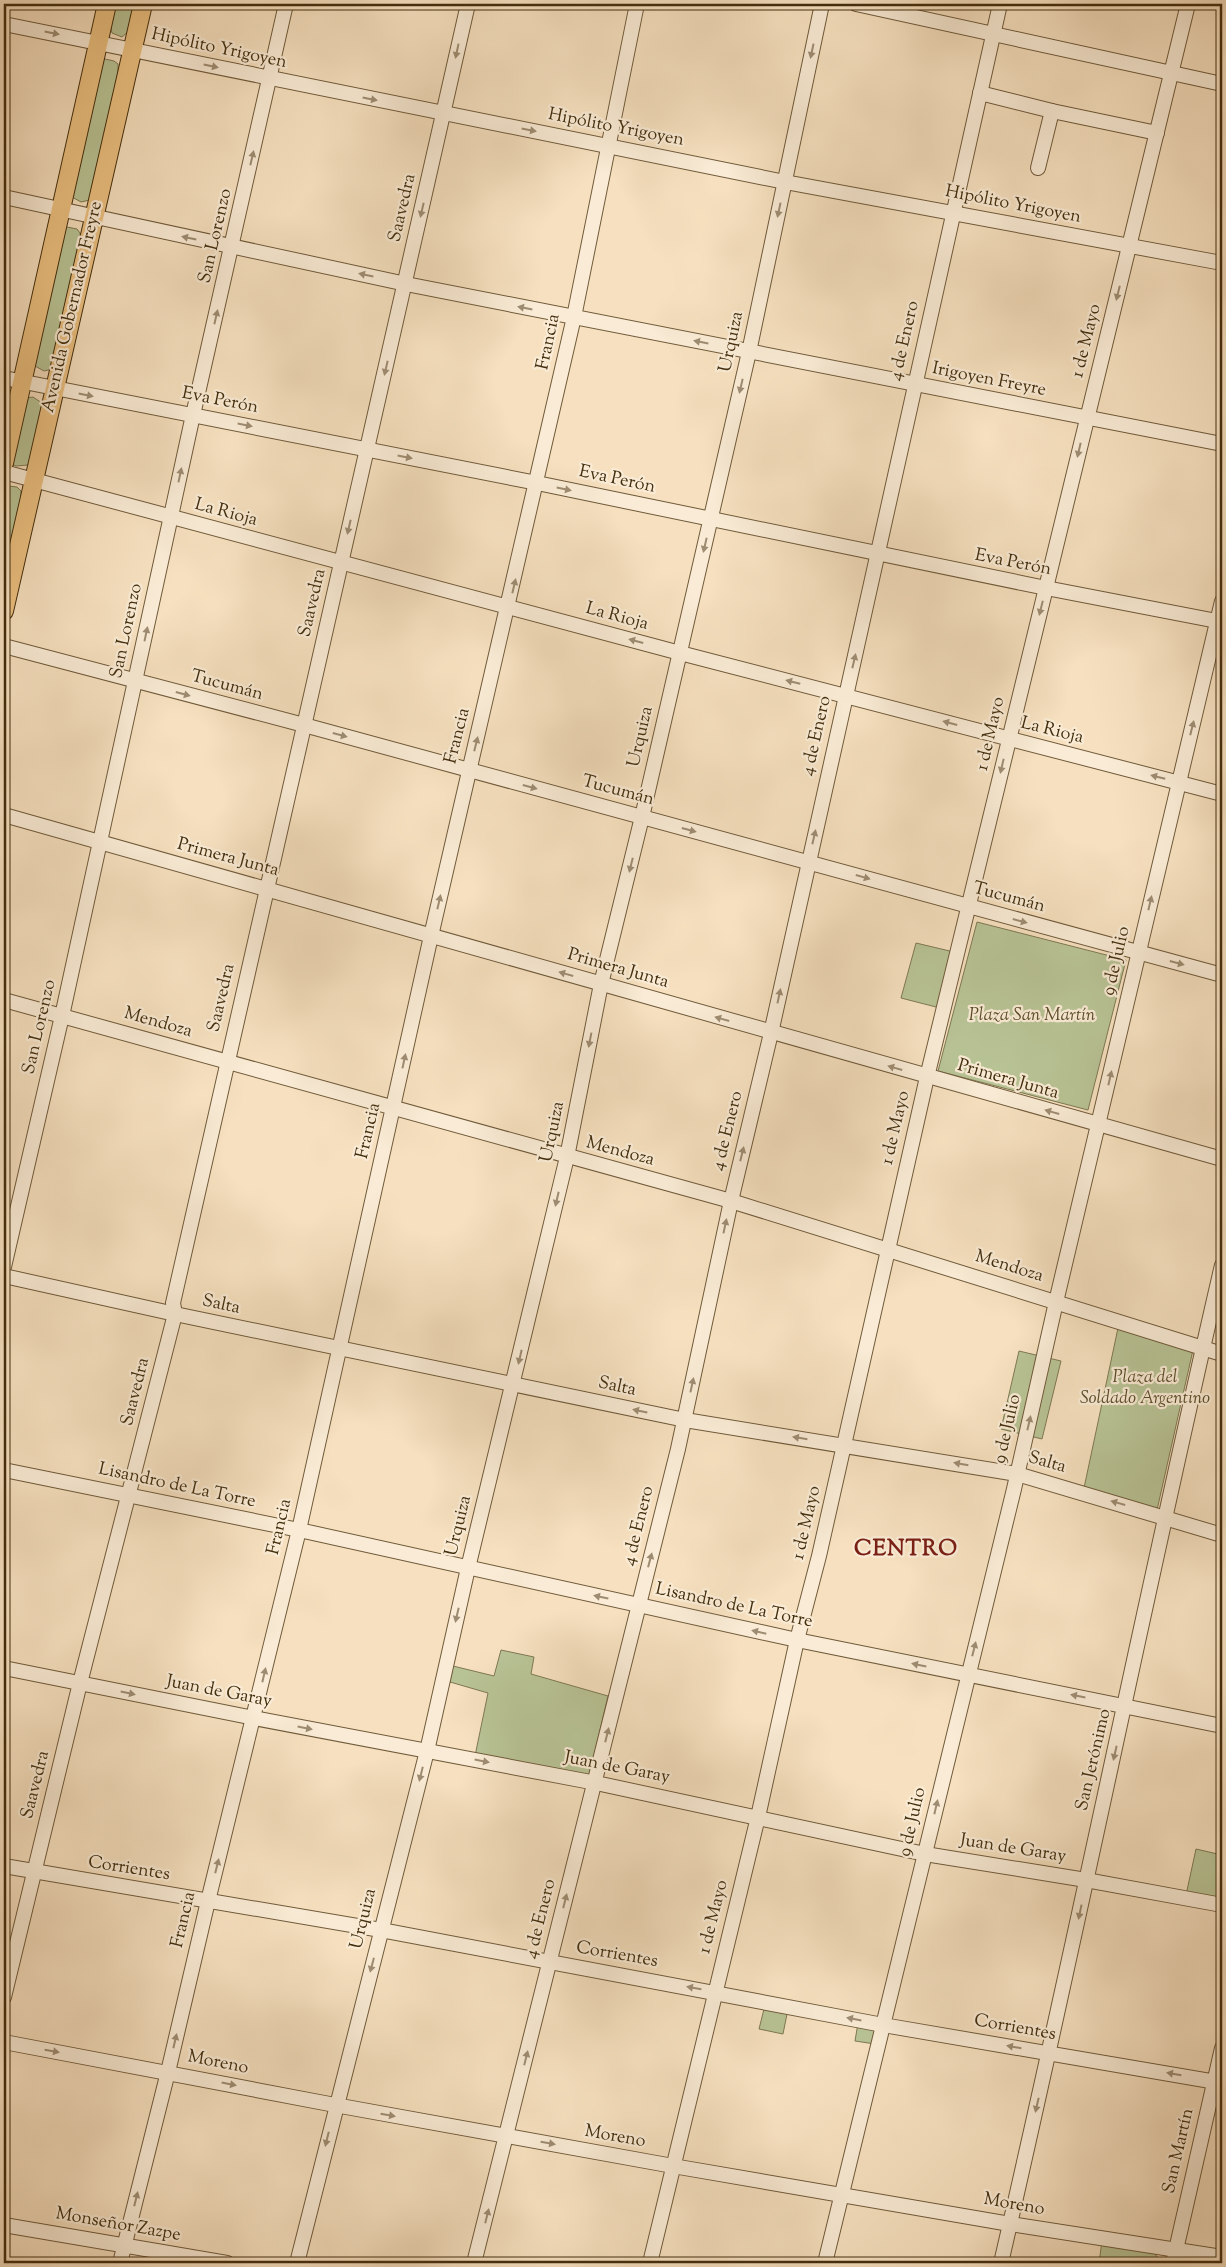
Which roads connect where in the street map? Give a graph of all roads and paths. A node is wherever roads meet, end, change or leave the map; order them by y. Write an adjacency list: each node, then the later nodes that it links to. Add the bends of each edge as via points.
1 (107, 4): 12 (main road, Avenida Gobernador Freyre)
2 (143, 4): 13 (main road, Avenida Gobernador Freyre)
3 (286, 4): 15 (street, San Lorenzo)
4 (468, 4): 19 (street, Saavedra, one-way to 19)
5 (637, 4): 21 (street, Francia)
6 (822, 4): 23 (street, Urquiza, one-way to 23)
7 (856, 4): 11 (street)
8 (1000, 4): 11 (street, 4 de Enero)
9 (1188, 4): 14 (street, 1 de Mayo)
10 (4, 24): 12 (street, Hipólito Yrigoyen, one-way to 12)
11 (994, 34): 14 (street); 17 (street, 4 de Enero)
12 (97, 42): 13 (street, Hipólito Yrigoyen); 25 (main road, Avenida Gobernador Freyre)
13 (132, 50): 15 (street, Hipólito Yrigoyen, one-way to 15); 27 (main road, Avenida Gobernador Freyre)
14 (1171, 73): 16 (street); 20 (street, 1 de Mayo)
15 (270, 79): 19 (street, Hipólito Yrigoyen, one-way to 19); 29 (street, San Lorenzo, one-way to 15)
16 (1222, 84)
17 (980, 93): 18 (street); 26 (street, 4 de Enero)
18 (1052, 112): 20 (street); 22 (street)
19 (444, 114): 21 (street, Hipólito Yrigoyen, one-way to 21); 31 (street, Saavedra, one-way to 31)
20 (1157, 133): 28 (street, 1 de Mayo)
21 (608, 145): 23 (street, Hipólito Yrigoyen); 32 (street, Francia)
22 (1038, 168)
23 (785, 182): 26 (street, Hipólito Yrigoyen); 33 (street, Urquiza, one-way to 33)
24 (4, 198): 25 (street, Irigoyen Freyre)
25 (59, 210): 27 (street, Irigoyen Freyre); 35 (main road, Avenida Gobernador Freyre)
26 (954, 212): 28 (street, Hipólito Yrigoyen); 36 (street, 4 de Enero)
27 (94, 218): 29 (street, Irigoyen Freyre, one-way to 27); 37 (main road, Avenida Gobernador Freyre)
28 (1130, 246): 30 (street, Hipólito Yrigoyen); 39 (street, 1 de Mayo, one-way to 39)
29 (233, 247): 31 (street, Irigoyen Freyre, one-way to 29); 38 (street, San Lorenzo, one-way to 29)
30 (1222, 263)
31 (406, 284): 32 (street, Irigoyen Freyre, one-way to 31); 41 (street, Saavedra, one-way to 41)
32 (574, 318): 33 (street, Irigoyen Freyre, one-way to 32); 45 (street, Francia)
33 (749, 352): 36 (street, Irigoyen Freyre); 47 (street, Urquiza, one-way to 47)
34 (4, 378): 35 (street, Eva Perón)
35 (22, 381): 37 (street, Eva Perón); 42 (main road, Avenida Gobernador Freyre)
36 (914, 384): 39 (street, Irigoyen Freyre); 48 (street, 4 de Enero)
37 (55, 389): 38 (street, Eva Perón, one-way to 38); 44 (main road, Avenida Gobernador Freyre)
38 (193, 415): 41 (street, Eva Perón, one-way to 41); 46 (street, San Lorenzo, one-way to 38)
39 (1087, 418): 40 (street, Irigoyen Freyre); 50 (street, 1 de Mayo, one-way to 50)
40 (1222, 444)
41 (368, 449): 45 (street, Eva Perón, one-way to 45); 49 (street, Saavedra, one-way to 49)
42 (4, 463)
43 (4, 472): 44 (street, La Rioja)
44 (34, 480): 46 (street, La Rioja); 53 (main road, Avenida Gobernador Freyre)
45 (537, 483): 47 (street, Eva Perón, one-way to 47); 52 (street, Francia, one-way to 45)
46 (171, 517): 49 (street, La Rioja); 57 (street, San Lorenzo, one-way to 46)
47 (711, 519): 48 (street, Eva Perón); 56 (street, Urquiza, one-way to 56)
48 (878, 554): 50 (street, Eva Perón); 58 (street, 4 de Enero, one-way to 48)
49 (341, 563): 52 (street, La Rioja); 59 (street, Saavedra)
50 (1046, 588): 54 (street, Eva Perón); 60 (street, 1 de Mayo, one-way to 60)
51 (1222, 601): 54 (street, 9 de Julio)
52 (509, 607): 56 (street, La Rioja, one-way to 52); 61 (street, Francia, one-way to 52)
53 (4, 611)
54 (1220, 622): 62 (street, 9 de Julio, one-way to 54)
55 (4, 646): 57 (street, Tucumán)
56 (680, 653): 58 (street, La Rioja, one-way to 56); 65 (street, Urquiza)
57 (136, 682): 59 (street, Tucumán, one-way to 59); 66 (street, San Lorenzo)
58 (846, 696): 60 (street, La Rioja, one-way to 58); 67 (street, 4 de Enero, one-way to 58)
59 (304, 725): 61 (street, Tucumán, one-way to 61); 68 (street, Saavedra)
60 (1008, 739): 62 (street, La Rioja, one-way to 60); 69 (street, 1 de Mayo, one-way to 69)
61 (469, 771): 65 (street, Tucumán, one-way to 65); 70 (street, Francia, one-way to 61)
62 (1178, 782): 63 (street, La Rioja); 71 (street, 9 de Julio, one-way to 62)
63 (1222, 794)
64 (4, 815): 66 (street, Primera Junta)
65 (642, 817): 67 (street, Tucumán, one-way to 67); 73 (street, Urquiza, one-way to 73)
66 (100, 843): 68 (street, Primera Junta); 75 (street, San Lorenzo)
67 (808, 861): 69 (street, Tucumán, one-way to 69); 76 (street, 4 de Enero, one-way to 67)
68 (268, 888): 70 (street, Primera Junta); 77 (street, Saavedra)
69 (970, 907): 71 (street, Tucumán, one-way to 71); 78 (street, 1 de Mayo)
70 (431, 936): 73 (street, Primera Junta, one-way to 70); 79 (street, Francia, one-way to 70)
71 (1139, 953): 72 (street, Tucumán, one-way to 72); 80 (street, 9 de Julio, one-way to 71)
72 (1222, 975)
73 (601, 984): 76 (street, Primera Junta, one-way to 73); 81 (street, Urquiza, one-way to 81)
74 (4, 1000): 75 (street, Mendoza)
75 (62, 1016): 77 (street, Mendoza); 86 (street, San Lorenzo)
76 (771, 1033): 78 (street, Primera Junta, one-way to 76); 83 (street, 4 de Enero, one-way to 76)
77 (226, 1062): 79 (street, Mendoza); 89 (street, Saavedra, via 173,1302)
78 (927, 1077): 80 (street, Primera Junta, one-way to 78); 84 (street, 1 de Mayo)
79 (394, 1108): 81 (street, Mendoza); 91 (street, Francia)
80 (1098, 1126): 82 (street, Primera Junta); 88 (street, 9 de Julio)
81 (567, 1157): 83 (street, Mendoza); 93 (street, Urquiza, one-way to 93)
82 (1222, 1159)
83 (731, 1201): 84 (street, Mendoza); 94 (street, 4 de Enero, one-way to 83)
84 (888, 1249): 88 (street, Mendoza); 95 (street, 1 de Mayo)
85 (1222, 1265): 90 (street, San Jerónimo)
86 (4, 1267)
87 (4, 1276): 89 (street, Salta)
88 (1056, 1302): 90 (street, Mendoza); 97 (street, 9 de Julio, one-way to 88)
89 (175, 1314): 91 (street, Salta); 98 (street, Saavedra)
90 (1203, 1348): 92 (street, Mendoza); 99 (street, San Jerónimo)
91 (339, 1349): 93 (street, Salta); 100 (street, Francia)
92 (1222, 1354)
93 (513, 1385): 94 (street, Salta, one-way to 93); 102 (street, Urquiza)
94 (685, 1420): 95 (street, Salta, one-way to 94); 103 (street, 4 de Enero, one-way to 94)
95 (842, 1444): 97 (street, Salta, one-way to 95); 104 (street, 1 de Mayo, via 819,1556)
96 (4, 1470): 98 (street, Lisandro de La Torre)
97 (1017, 1474): 99 (street, Salta, one-way to 97); 106 (street, 9 de Julio, one-way to 97)
98 (129, 1495): 100 (street, Lisandro de La Torre); 107 (street, Saavedra)
99 (1165, 1517): 101 (street, Salta); 108 (street, San Jerónimo)
100 (299, 1530): 102 (street, Lisandro de La Torre); 109 (street, Francia, one-way to 100)
101 (1222, 1535)
102 (468, 1568): 103 (street, Lisandro de La Torre, one-way to 102); 111 (street, Urquiza, one-way to 111)
103 (638, 1605): 104 (street, Lisandro de La Torre, one-way to 103); 112 (street, 4 de Enero, one-way to 103)
104 (797, 1640): 106 (street, Lisandro de La Torre, one-way to 104); 113 (street, 1 de Mayo)
105 (4, 1668): 107 (street, Juan de Garay)
106 (967, 1675): 108 (street, Lisandro de La Torre, one-way to 106); 114 (street, 9 de Julio, one-way to 106)
107 (80, 1683): 109 (street, Juan de Garay, one-way to 109); 116 (street, Saavedra)
108 (1126, 1706): 110 (street, Lisandro de La Torre); 117 (street, San Jerónimo, one-way to 117)
109 (254, 1718): 111 (street, Juan de Garay, one-way to 111); 118 (street, Francia, one-way to 109)
110 (1222, 1726)
111 (426, 1751): 112 (street, Juan de Garay, one-way to 112); 120 (street, Urquiza, one-way to 120)
112 (596, 1783): 113 (street, Juan de Garay); 121 (street, 4 de Enero, one-way to 112)
113 (758, 1817): 114 (street, Juan de Garay); 122 (street, 1 de Mayo)
114 (925, 1854): 117 (street, Juan de Garay); 124 (street, 9 de Julio)
115 (4, 1866): 116 (street, Corrientes)
116 (34, 1872): 118 (street, Corrientes); 123 (street, Saavedra)
117 (1086, 1880): 119 (street, Juan de Garay); 127 (street, San Jerónimo, one-way to 127)
118 (208, 1901): 120 (street, Corrientes); 128 (street, Francia, one-way to 118)
119 (1222, 1905)
120 (381, 1930): 121 (street, Corrientes); 130 (street, Urquiza, one-way to 130)
121 (550, 1962): 122 (street, Corrientes, one-way to 121); 131 (street, 4 de Enero, one-way to 121)
122 (715, 1992): 124 (street, Corrientes, one-way to 122); 132 (street, 1 de Mayo)
123 (4, 1997)
124 (883, 2025): 127 (street, Corrientes, one-way to 124); 133 (street, 9 de Julio)
125 (4, 2042): 128 (street, Moreno, one-way to 128)
126 (1222, 2048): 129 (street, San Martín)
127 (1049, 2053): 129 (street, Corrientes, one-way to 127); 135 (street, San Jerónimo, one-way to 135)
128 (168, 2072): 130 (street, Moreno, one-way to 130); 136 (street, Francia, one-way to 128)
129 (1219, 2082): 137 (street, San Martín)
130 (335, 2105): 131 (street, Moreno, one-way to 131); 141 (street, Urquiza, one-way to 141)
131 (507, 2136): 132 (street, Moreno, one-way to 132); 142 (street, 4 de Enero, one-way to 131)
132 (673, 2166): 133 (street, Moreno); 143 (street, 1 de Mayo)
133 (841, 2194): 135 (street, Moreno); 144 (street, 9 de Julio)
134 (4, 2224): 136 (street, Monseñor Zazpe)
135 (1010, 2224): 137 (street, Moreno); 145 (street, San Jerónimo)
136 (124, 2245): 139 (street, Francia); 140 (street, Monseñor Zazpe)
137 (1174, 2257): 138 (street, Moreno)
138 (1222, 2257)
139 (120, 2263)
140 (227, 2263)
141 (297, 2263)
142 (474, 2263)
143 (650, 2263)
144 (825, 2263)
145 (1001, 2263)

